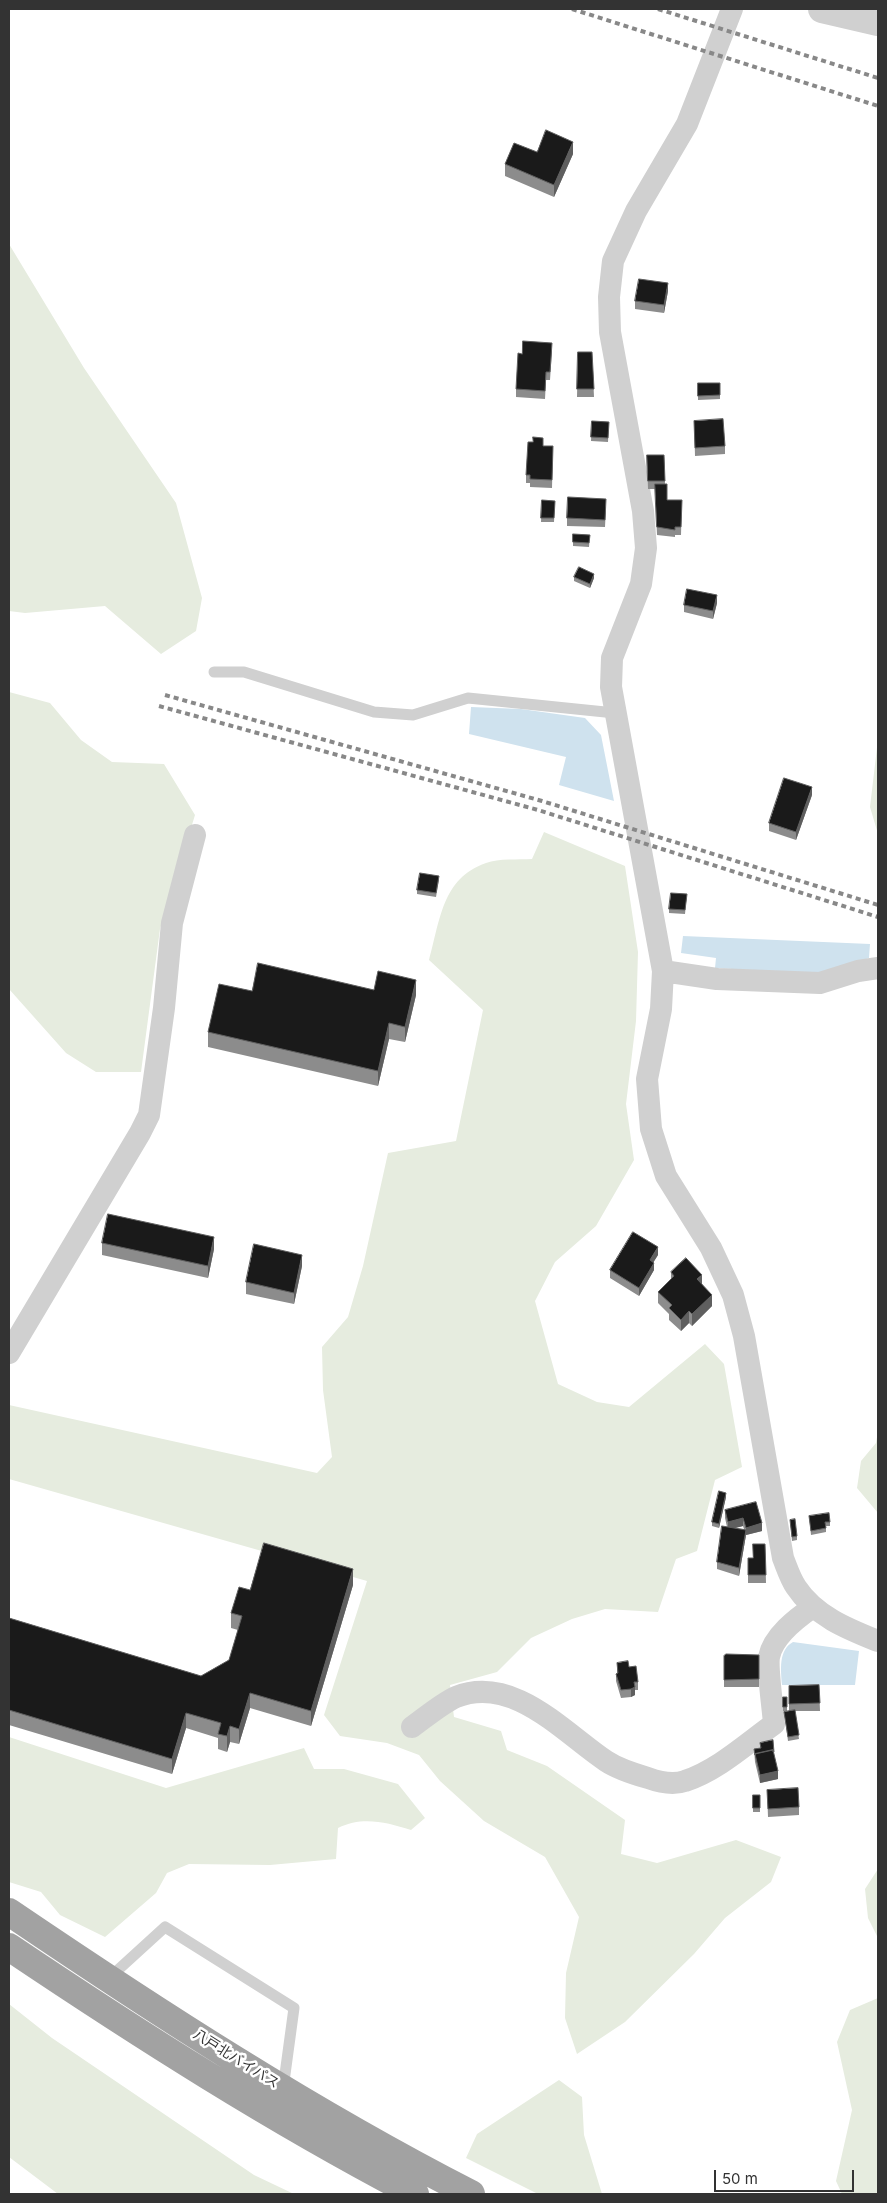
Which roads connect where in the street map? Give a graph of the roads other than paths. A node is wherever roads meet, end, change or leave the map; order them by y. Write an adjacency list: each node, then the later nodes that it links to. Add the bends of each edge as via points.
1 (732, 9): 5 (street, via 687,124 636,211 613,261 610,332 646,548 640,584 612,658 611,687)
2 (822, 9): 3 (street)
3 (878, 22)
4 (214, 672): 5 (lane, via 244,672 374,712 414,715 468,698)
5 (615, 713): 8 (street)
6 (195, 836): 9 (street, via 172,923 149,1115)
7 (878, 968): 8 (street, via 820,983 717,979)
8 (663, 971): 10 (street, via 661,1009 647,1079 651,1129 666,1176 710,1248 733,1296 744,1336 783,1558 796,1586)
9 (9, 1353)
10 (813, 1608): 11 (street, via 844,1627); 12 (street, via 798,1618 778,1640 769,1657 774,1724 710,1770 683,1782 659,1782 607,1762 535,1708 515,1698 482,1692 456,1697)
11 (878, 1641)
12 (412, 1727)
13 (9, 1912): 15 (highway, 八戸北バイパス)
14 (9, 1947): 17 (highway, 八戸北バイパス, via 292,2126)
15 (108, 1979): 16 (highway, 八戸北バイパス); 16 (lane, via 164,1927 294,2008)
16 (283, 2089): 18 (highway, 八戸北バイパス)
17 (415, 2194)
18 (471, 2194)

